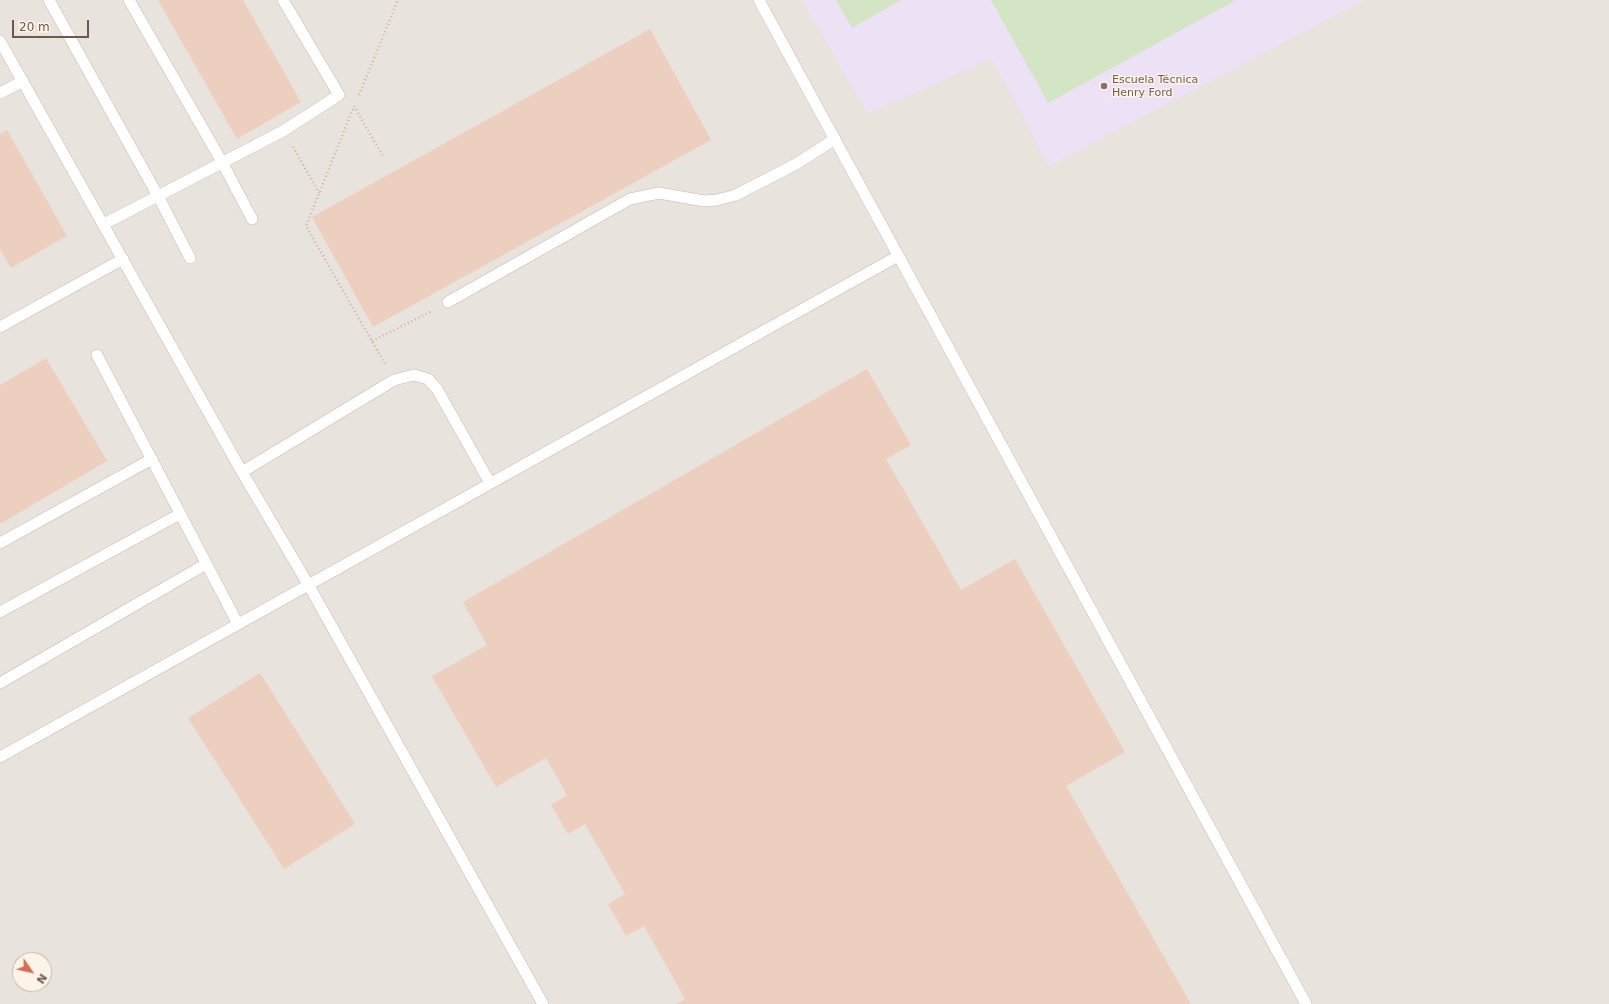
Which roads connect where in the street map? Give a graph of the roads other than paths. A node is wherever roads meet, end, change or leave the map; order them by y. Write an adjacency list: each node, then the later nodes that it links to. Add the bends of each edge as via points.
1 (49, 0): 10 (lane)
2 (129, 0): 9 (lane)
3 (283, 0): 9 (lane, via 339,95 283,130)
4 (759, 0): 8 (lane)
5 (0, 41): 6 (lane)
6 (23, 81): 7 (lane); 12 (lane)
7 (0, 93)
8 (835, 139): 13 (lane); 16 (lane, via 796,164 736,195 704,201 659,193 630,199)
9 (222, 162): 10 (lane); 11 (lane)
10 (158, 196): 12 (lane); 14 (lane)
11 (252, 219)
12 (104, 224): 15 (lane)
13 (898, 256): 21 (lane); 31 (lane)
14 (190, 258)
15 (123, 259): 17 (lane); 20 (lane)
16 (448, 302)
17 (0, 327)
18 (97, 355): 19 (lane)
19 (152, 459): 22 (lane); 23 (lane)
20 (242, 472): 21 (lane, via 394,380 414,375 428,379 437,389); 25 (lane)
21 (490, 483): 25 (lane)
22 (180, 514): 24 (lane); 26 (lane)
23 (0, 543)
24 (206, 564): 27 (lane); 28 (lane)
25 (308, 584): 27 (lane); 30 (lane)
26 (0, 612)
27 (238, 624): 29 (lane)
28 (0, 683)
29 (0, 757)
30 (543, 1004)
31 (1306, 1004)

